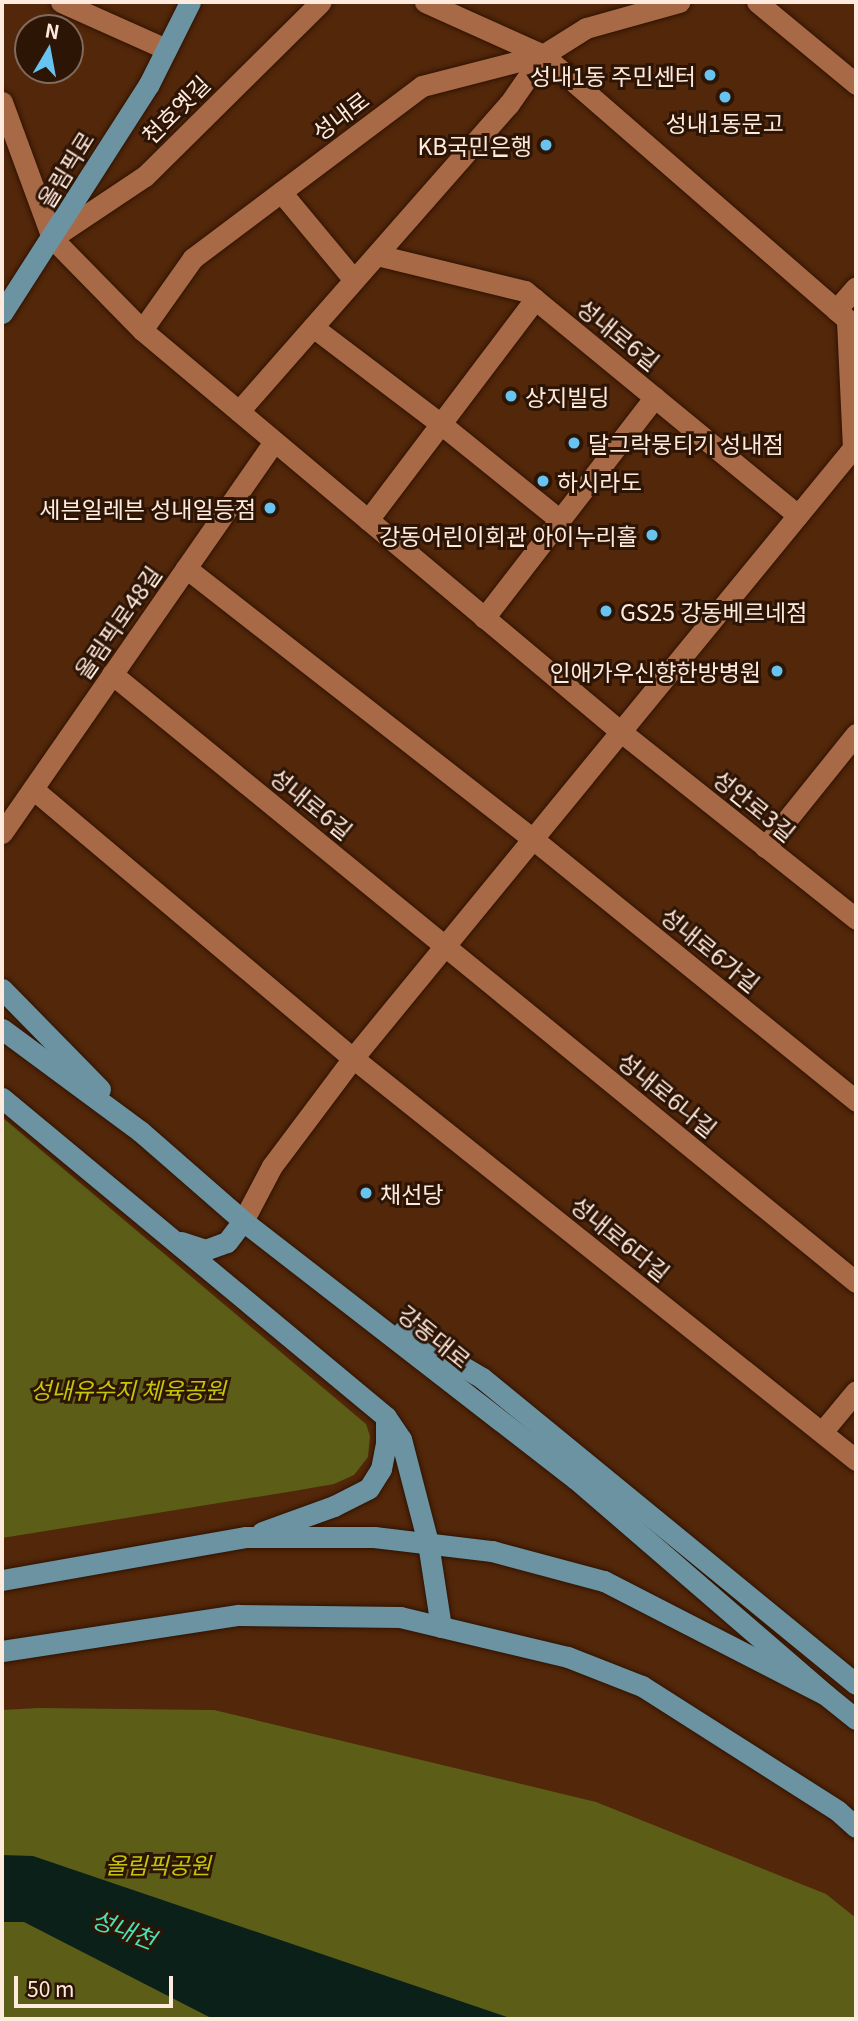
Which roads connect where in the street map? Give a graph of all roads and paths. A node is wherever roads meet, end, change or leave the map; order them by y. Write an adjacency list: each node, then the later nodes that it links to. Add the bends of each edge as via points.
1 (61, 2): 7 (street)
2 (190, 2): 7 (main road, 올림픽로)
3 (321, 2): 12 (street, 천호옛길, via 145,176)
4 (425, 2): 8 (street)
5 (679, 2): 8 (street, via 586,28)
6 (757, 2): 9 (street)
7 (166, 49): 12 (main road, 올림픽로, via 149,84)
8 (543, 55): 11 (street, 성내로, via 422,86); 13 (street, via 509,104); 18 (street)
9 (856, 84)
10 (2, 102): 12 (street)
11 (281, 192): 14 (street); 20 (street, via 193,258)
12 (52, 238): 17 (main road, 올림픽로); 20 (street)
13 (377, 256): 14 (street); 16 (street, 성내로6길, via 525,291)
14 (354, 280): 19 (street)
15 (856, 286): 18 (street)
16 (535, 299): 21 (street, 성내로6길); 23 (street)
17 (2, 313)
18 (846, 318): 25 (street)
19 (313, 327): 22 (street); 23 (street)
20 (142, 330): 22 (street)
21 (655, 397): 26 (street, 성내로6길); 28 (street)
22 (239, 411): 24 (street)
23 (441, 424): 27 (street); 28 (street)
24 (274, 442): 27 (street); 29 (street, 올림픽로48길)
25 (854, 448): 26 (street)
26 (798, 515): 32 (street)
27 (368, 520): 30 (street)
28 (559, 520): 30 (street)
29 (187, 568): 31 (street, 올림픽로48길); 36 (street)
30 (484, 618): 32 (street)
31 (112, 674): 34 (street, 올림픽로48길); 39 (street, 성내로6길)
32 (621, 732): 36 (street); 37 (street, 성안로3길)
33 (856, 734): 37 (street)
34 (33, 789): 35 (street, 올림픽로48길); 42 (street)
35 (2, 833)
36 (533, 839): 39 (street); 44 (street, 성내로6가길)
37 (765, 847): 38 (street, 성안로3길)
38 (856, 919)
39 (446, 946): 42 (street); 48 (street, 성내로6나길)
40 (2, 989): 45 (main road)
41 (2, 1029): 45 (main road, 강동대로)
42 (353, 1058): 46 (street, via 272,1167); 52 (street, 성내로6다길)
43 (2, 1098): 47 (main road)
44 (856, 1101)
45 (140, 1131): 46 (main road, 강동대로)
46 (243, 1221): 47 (main road, via 227,1241 205,1251); 49 (main road, 강동대로)
47 (172, 1239): 51 (main road)
48 (856, 1282)
49 (336, 1290): 59 (main road, via 482,1378); 60 (main road, 강동대로, via 576,1479)
50 (856, 1391): 52 (street)
51 (386, 1417): 54 (main road, via 381,1469 369,1488 334,1506); 55 (main road, via 401,1438)
52 (822, 1433): 53 (street, 성내로6다길)
53 (856, 1460)
54 (247, 1537): 55 (main road, 강동대로, via 374,1537); 56 (main road, 강동대로)
55 (428, 1543): 57 (main road); 60 (main road, 강동대로, via 492,1551 604,1581)
56 (2, 1580)
57 (440, 1627): 58 (main road, via 401,1618 238,1615); 62 (main road, via 568,1657 642,1686)
58 (2, 1651)
59 (856, 1684)
60 (826, 1695): 61 (main road, 강동대로)
61 (856, 1719)
62 (856, 1826)

